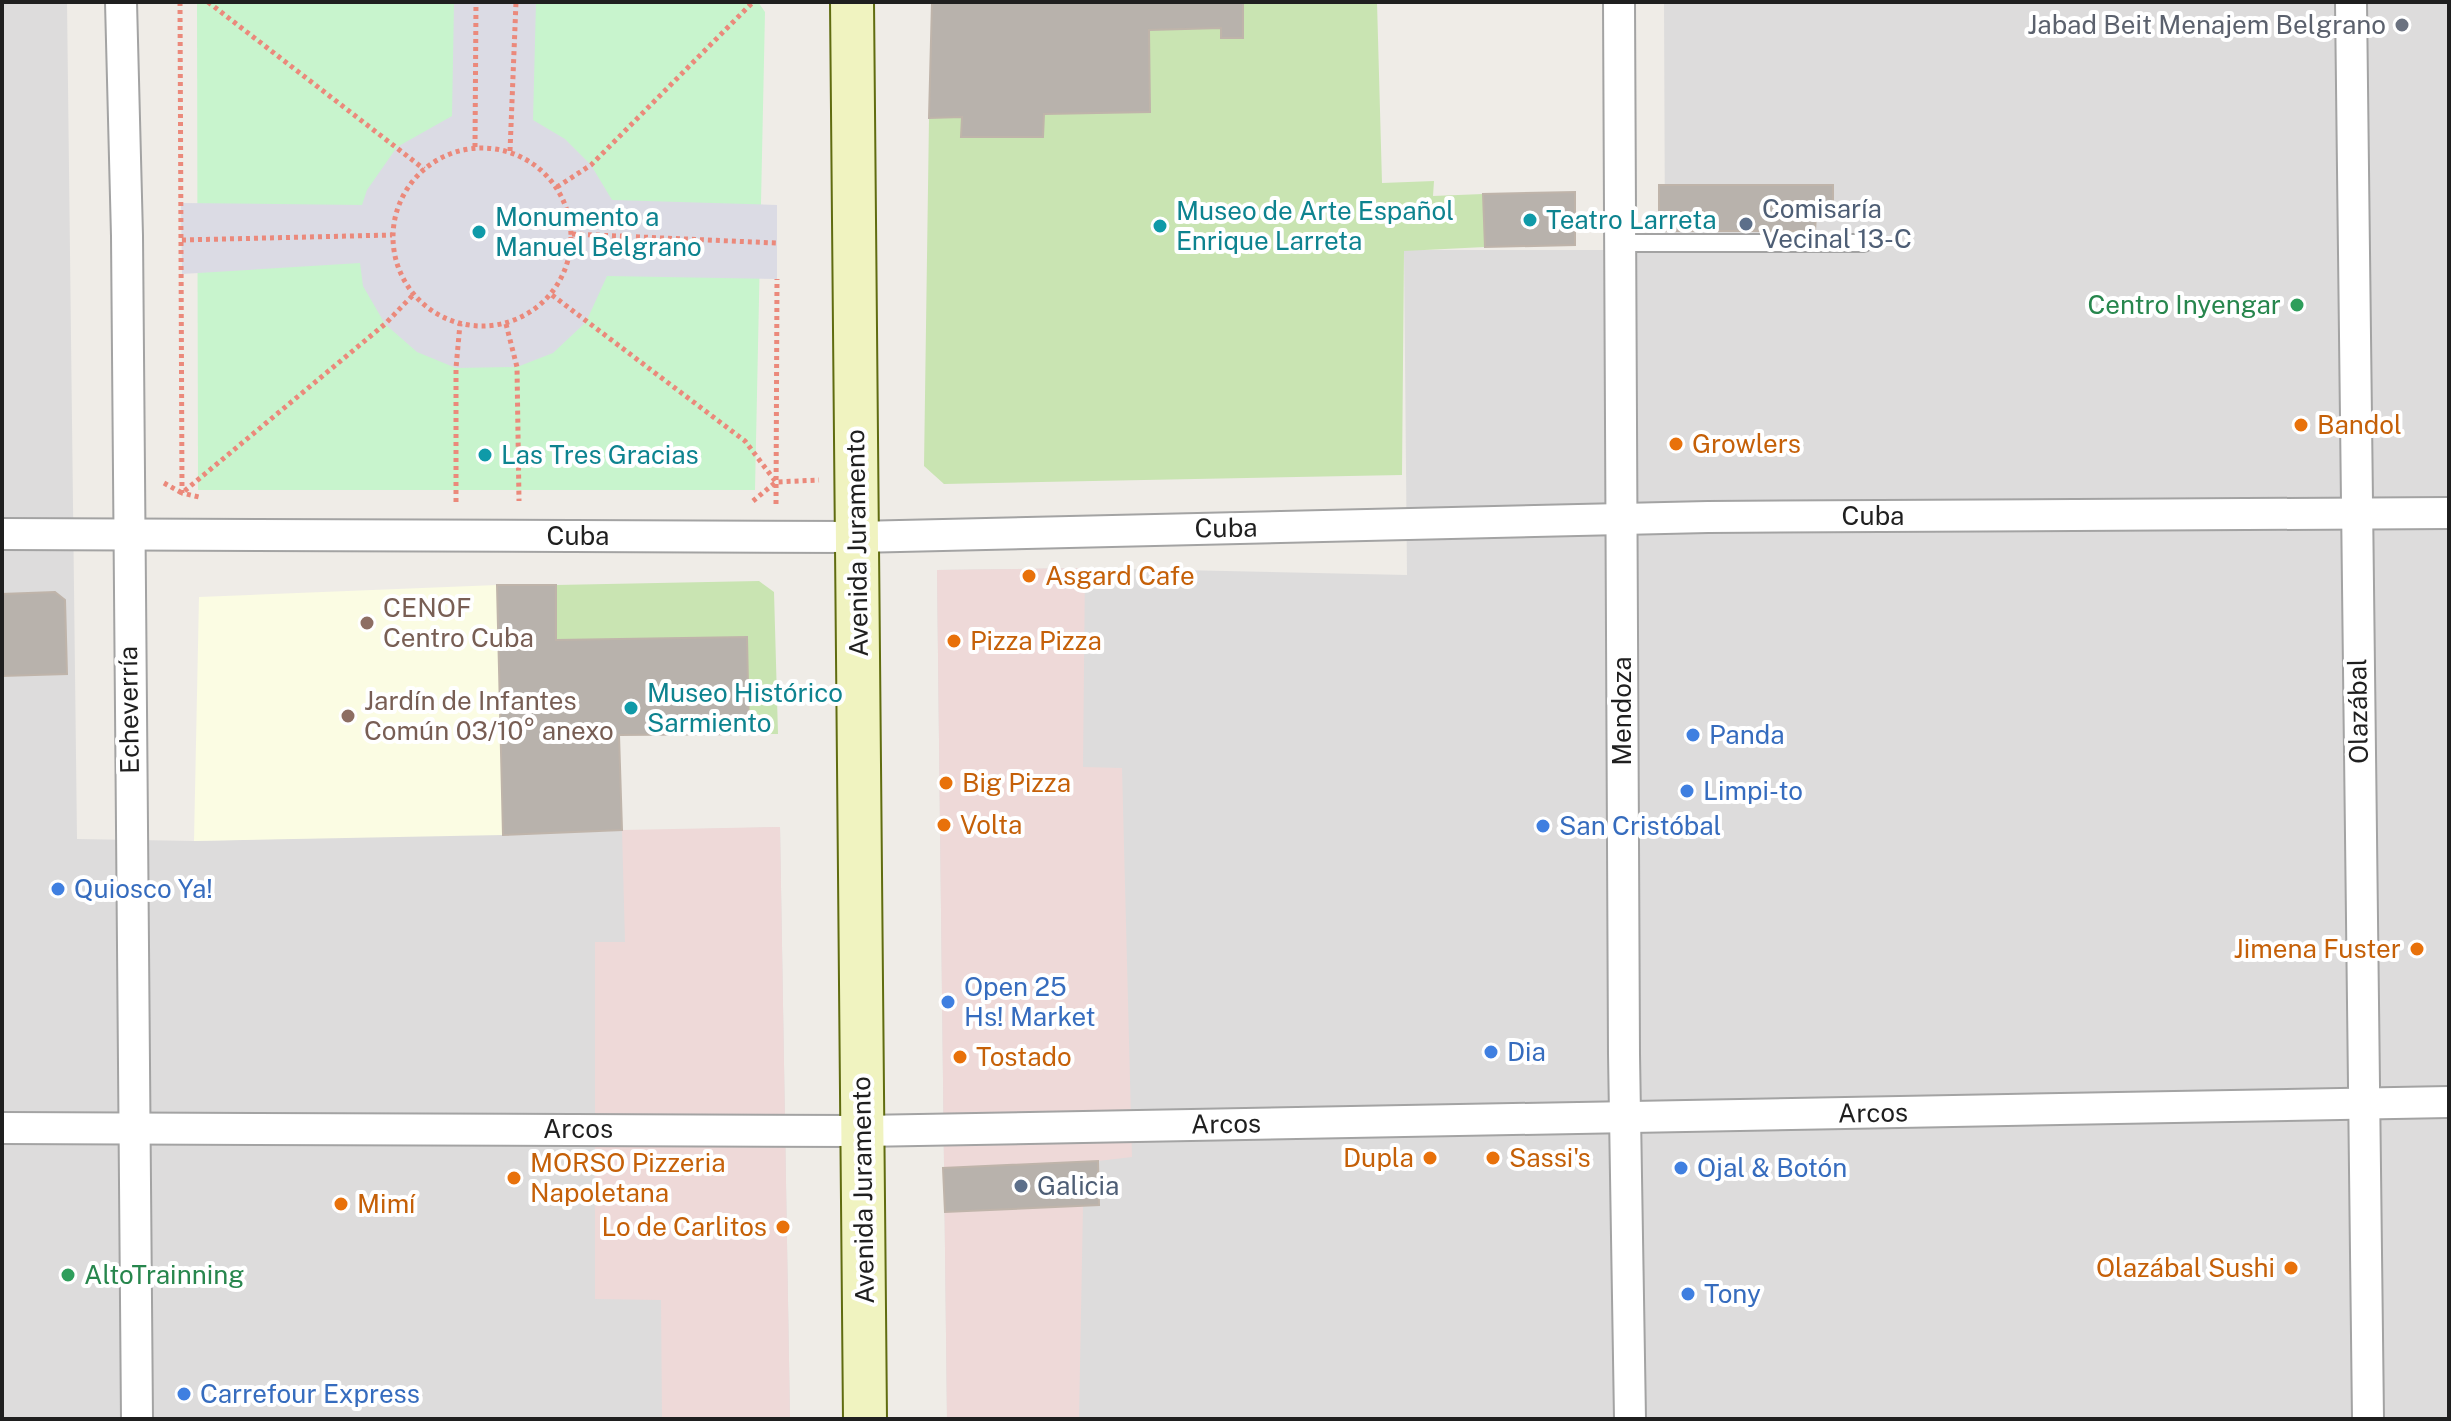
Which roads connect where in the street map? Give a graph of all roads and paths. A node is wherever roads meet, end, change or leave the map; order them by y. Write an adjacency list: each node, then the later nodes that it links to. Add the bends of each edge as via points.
1 (121, 2): 40 (street, Echeverría)
2 (180, 2): 16 (path)
3 (208, 2): 12 (path)
4 (476, 2): 10 (path)
5 (516, 2): 11 (path)
6 (753, 2): 13 (path, via 591,165)
7 (852, 2): 25 (main road, Avenida Juramento)
8 (1619, 2): 18 (street, Mendoza)
9 (2351, 2): 37 (street, Olazábal)
10 (475, 147): 11 (path); 12 (path, via 448,154)
11 (510, 151): 13 (path, via 537,165)
12 (424, 169): 15 (path, via 407,188)
13 (557, 187): 14 (path)
14 (572, 234): 17 (path); 22 (path, via 566,270)
15 (392, 235): 16 (path); 21 (path, via 397,267)
16 (182, 240): 28 (path)
17 (776, 243)
18 (1619, 243): 19 (lane); 39 (street, Mendoza)
19 (1864, 243)
20 (777, 279): 26 (path)
21 (413, 295): 23 (path, via 434,313); 28 (path)
22 (552, 295): 24 (path); 26 (path, via 745,441)
23 (460, 324): 24 (path); 31 (path)
24 (506, 324): 36 (path, via 517,367)
25 (856, 479): 26 (path); 42 (main road, Avenida Juramento)
26 (776, 482): 32 (path, via 755,501)
27 (164, 483): 28 (path)
28 (182, 493): 29 (path)
29 (214, 498)
30 (441, 502): 31 (path)
31 (456, 502): 33 (path)
32 (739, 502)
33 (472, 503)
34 (503, 503): 36 (path)
35 (535, 503): 36 (path)
36 (519, 504)
37 (2355, 513): 38 (street, Cuba); 39 (street, Cuba); 44 (street, Olazábal)
38 (2449, 513)
39 (1621, 519): 42 (street, Cuba); 45 (street, Mendoza)
40 (127, 533): 41 (street, Cuba); 42 (street, Cuba); 46 (street, Echeverría)
41 (2, 534)
42 (857, 537): 48 (main road, Avenida Juramento)
43 (2449, 1102): 44 (street, Arcos)
44 (2364, 1103): 45 (street, Arcos); 52 (street, Olazábal)
45 (1625, 1118): 48 (street, Arcos); 51 (street, Mendoza)
46 (135, 1127): 47 (street, Arcos); 48 (street, Arcos); 49 (street, Echeverría)
47 (2, 1128)
48 (862, 1131): 50 (main road, Avenida Juramento)
49 (137, 1419)
50 (865, 1419)
51 (1630, 1419)
52 (2368, 1419)

